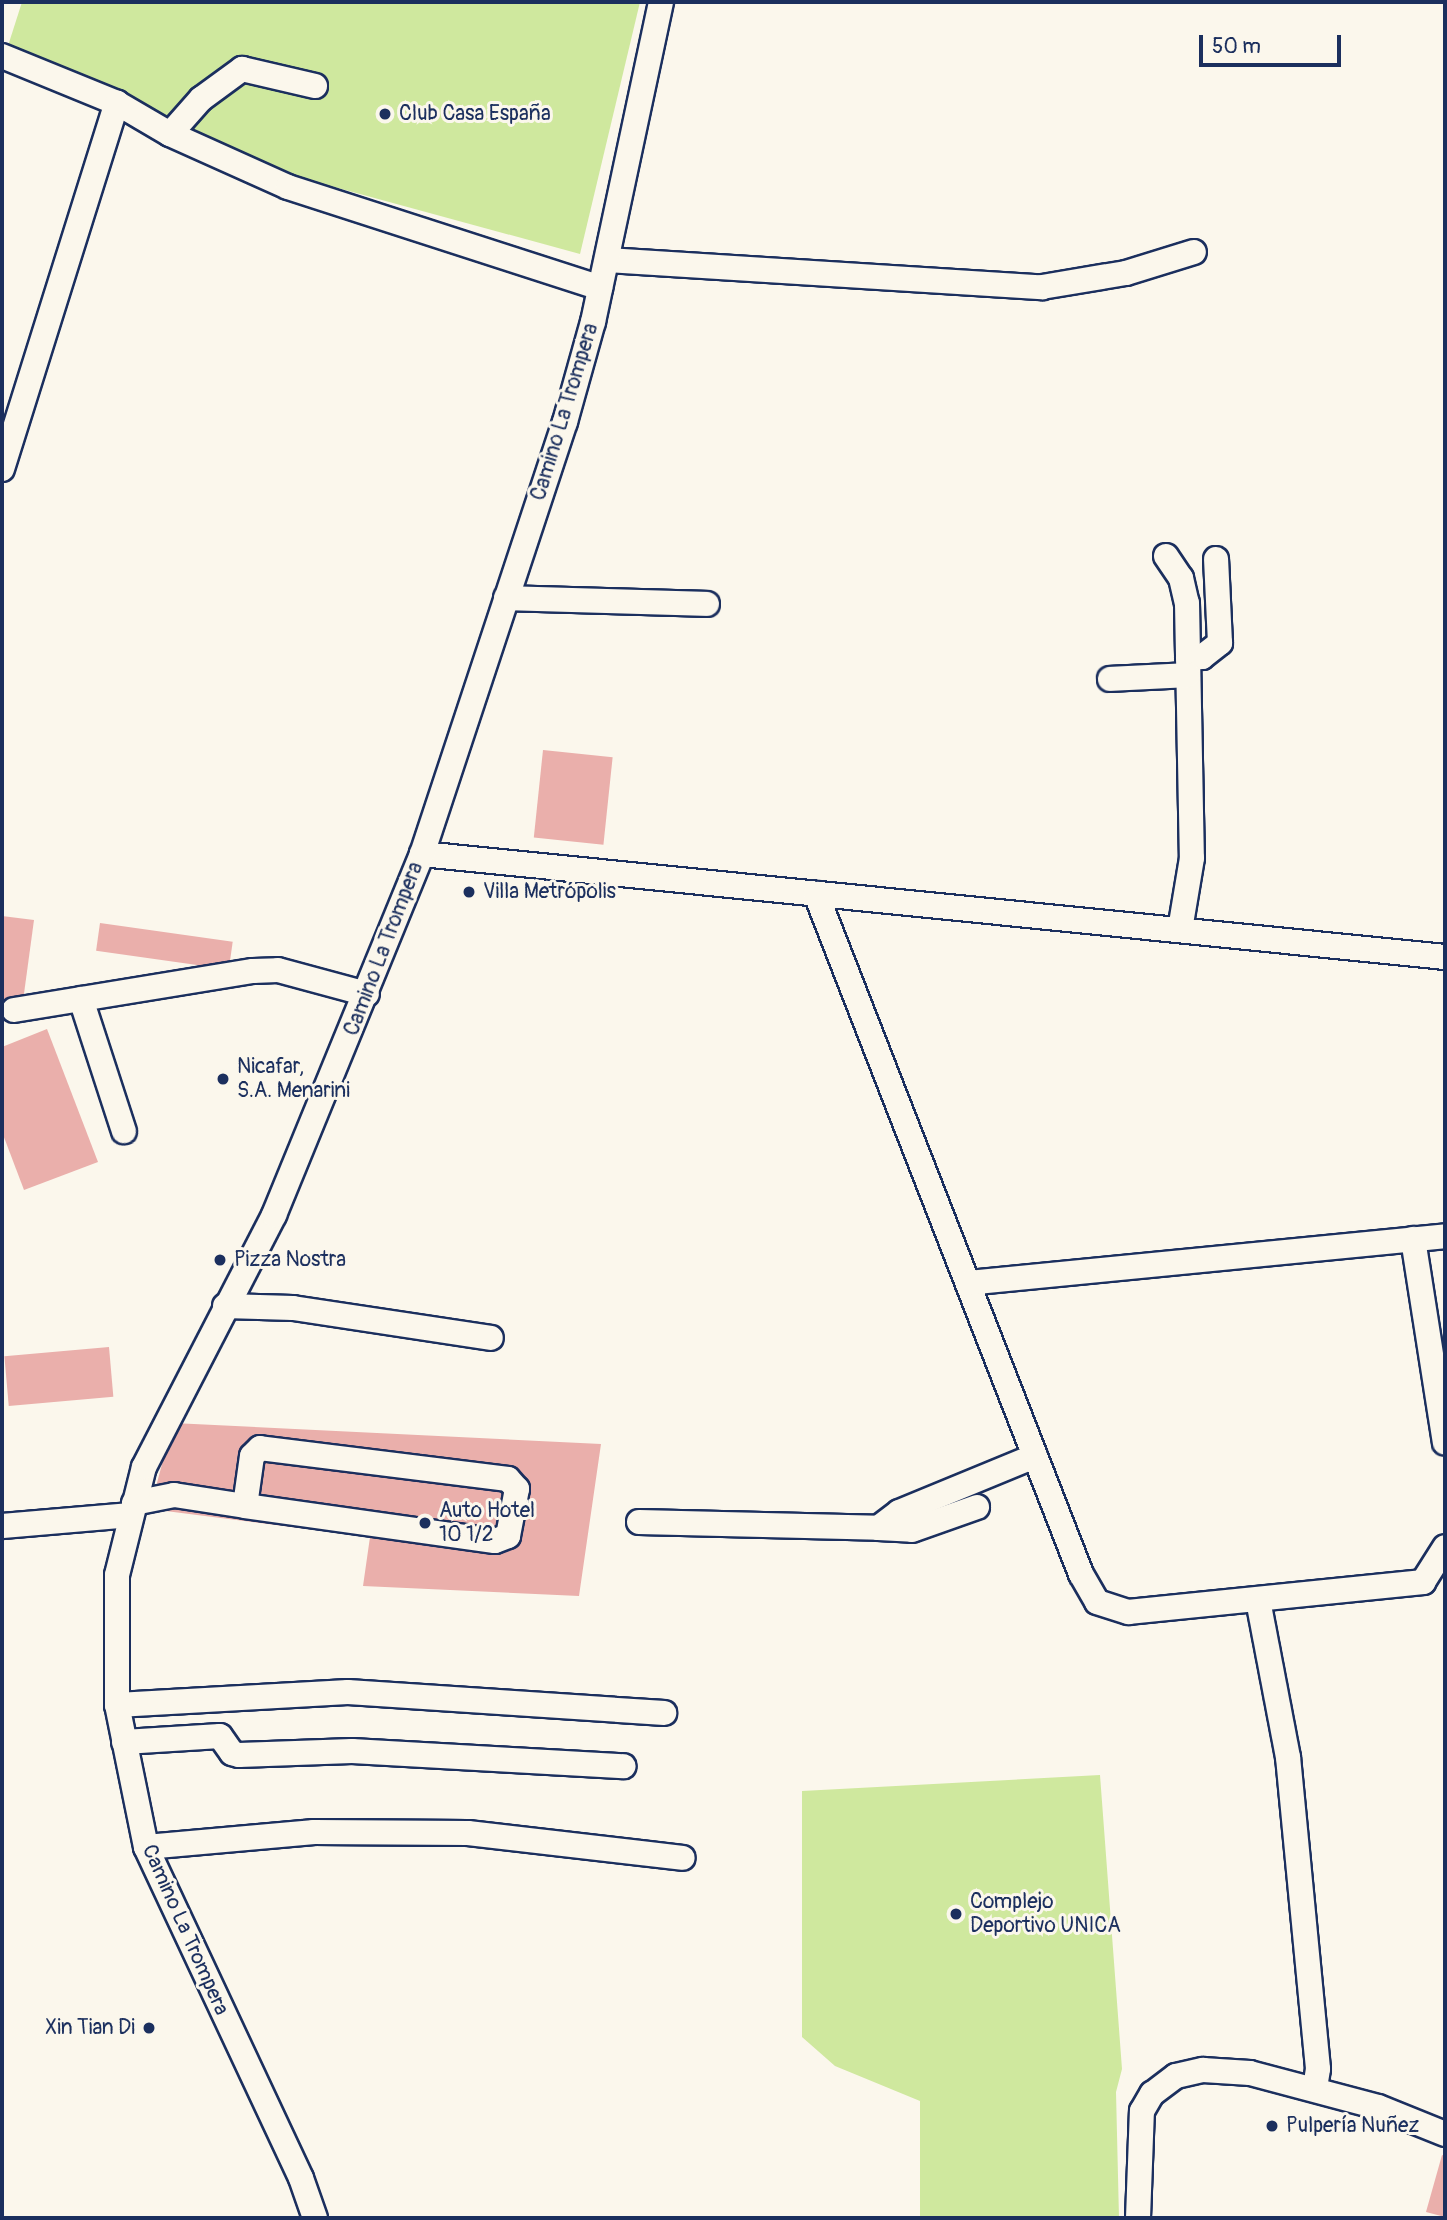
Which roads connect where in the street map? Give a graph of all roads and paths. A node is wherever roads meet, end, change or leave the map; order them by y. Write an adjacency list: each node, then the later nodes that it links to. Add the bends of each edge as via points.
1 (661, 2): 7 (street, Camino La Trompera)
2 (2, 56): 4 (street)
3 (315, 86): 5 (street, via 242,69 201,99)
4 (117, 103): 5 (street); 9 (street)
5 (170, 134): 8 (street, via 323,200 492,249)
6 (1194, 252): 7 (street, via 1126,273 1042,287)
7 (607, 260): 8 (street, Camino La Trompera)
8 (600, 288): 12 (street, Camino La Trompera, via 565,422)
9 (2, 469)
10 (1166, 556): 14 (street, via 1181,578 1187,603)
11 (1216, 559): 14 (street, via 1220,643)
12 (506, 598): 13 (street); 16 (street, Camino La Trompera)
13 (707, 604)
14 (1188, 666): 15 (street); 18 (street, via 1192,858)
15 (1110, 679)
16 (422, 854): 17 (street); 20 (street, Camino La Trompera)
17 (816, 894): 18 (street); 26 (street)
18 (1180, 930): 19 (street)
19 (1445, 957)
20 (367, 994): 21 (street, via 278,970 211,976); 27 (street, Camino La Trompera, via 274,1215)
21 (81, 999): 22 (street); 23 (street)
22 (14, 1010)
23 (124, 1130)
24 (1445, 1236): 25 (street)
25 (1413, 1239): 26 (street); 29 (street)
26 (968, 1283): 30 (street)
27 (225, 1306): 28 (street, via 293,1308); 33 (street, Camino La Trompera, via 144,1467)
28 (491, 1338)
29 (1445, 1443)
30 (1035, 1455): 36 (street, via 899,1512); 38 (street, via 1088,1590 1097,1602 1128,1612)
31 (246, 1506): 31 (street, via 495,1541 508,1536 517,1489 508,1479 260,1448 252,1456); 33 (street, via 174,1495)
32 (977, 1507): 36 (street, via 912,1530)
33 (132, 1509): 35 (street); 39 (street, Camino La Trompera, via 117,1576)
34 (639, 1522): 36 (street)
35 (2, 1526)
36 (878, 1528)
37 (1445, 1547): 38 (street, via 1423,1582)
38 (1258, 1600): 45 (street, via 1288,1756 1318,2069)
39 (117, 1705): 40 (street, via 348,1692); 41 (street, Camino La Trompera)
40 (664, 1713)
41 (124, 1742): 42 (street, via 220,1736 232,1753 239,1755 352,1751); 43 (street, Camino La Trompera)
42 (624, 1766)
43 (146, 1847): 44 (street, via 314,1832 468,1833); 47 (street, Camino La Trompera)
44 (683, 1858)
45 (1315, 2088): 46 (street); 48 (street, via 1250,2073 1203,2070 1176,2076 1152,2094 1142,2111)
46 (1445, 2134)
47 (316, 2218)
48 (1138, 2218)

